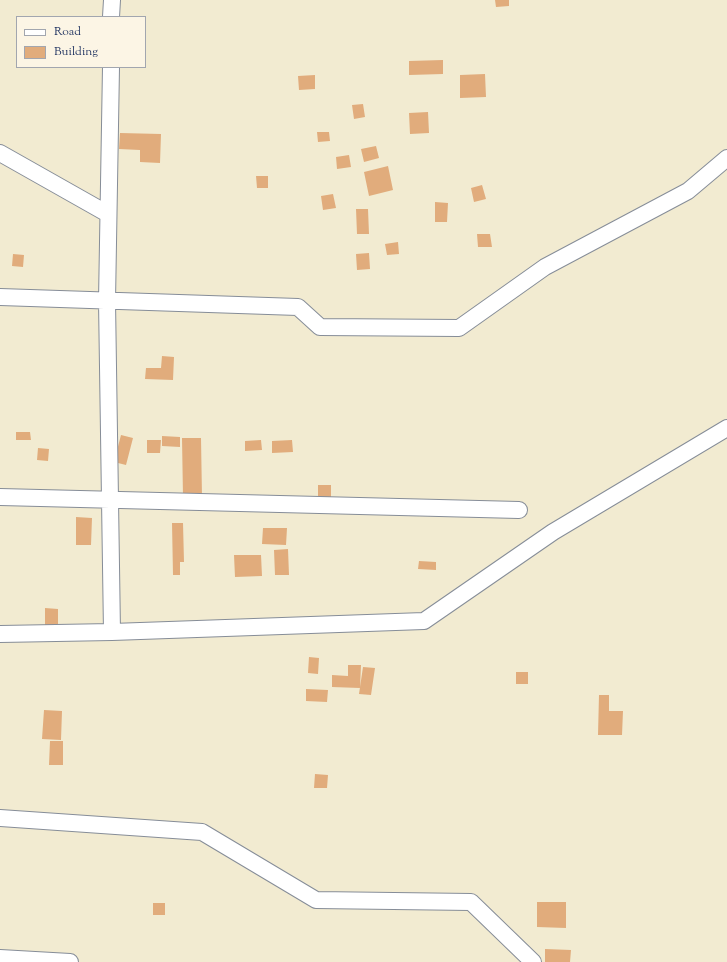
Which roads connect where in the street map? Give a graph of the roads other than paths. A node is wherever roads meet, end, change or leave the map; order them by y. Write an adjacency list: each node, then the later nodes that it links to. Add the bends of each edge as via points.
1 (112, 0): 2 (street)
2 (111, 16)
3 (111, 68): 6 (street)
4 (0, 152): 6 (street)
5 (727, 158): 8 (street, via 688,191 545,268 459,328 320,327 298,307)
6 (108, 214): 8 (street)
7 (0, 297): 8 (street)
8 (107, 301): 11 (street)
9 (727, 428): 13 (street, via 553,532 424,621)
10 (0, 496): 11 (street)
11 (110, 499): 12 (street); 13 (street)
12 (519, 510)
13 (112, 632): 14 (street)
14 (0, 634)
15 (0, 818): 18 (street, via 202,832 316,900 471,902)
16 (0, 958): 17 (street)
17 (70, 962)
18 (534, 962)

